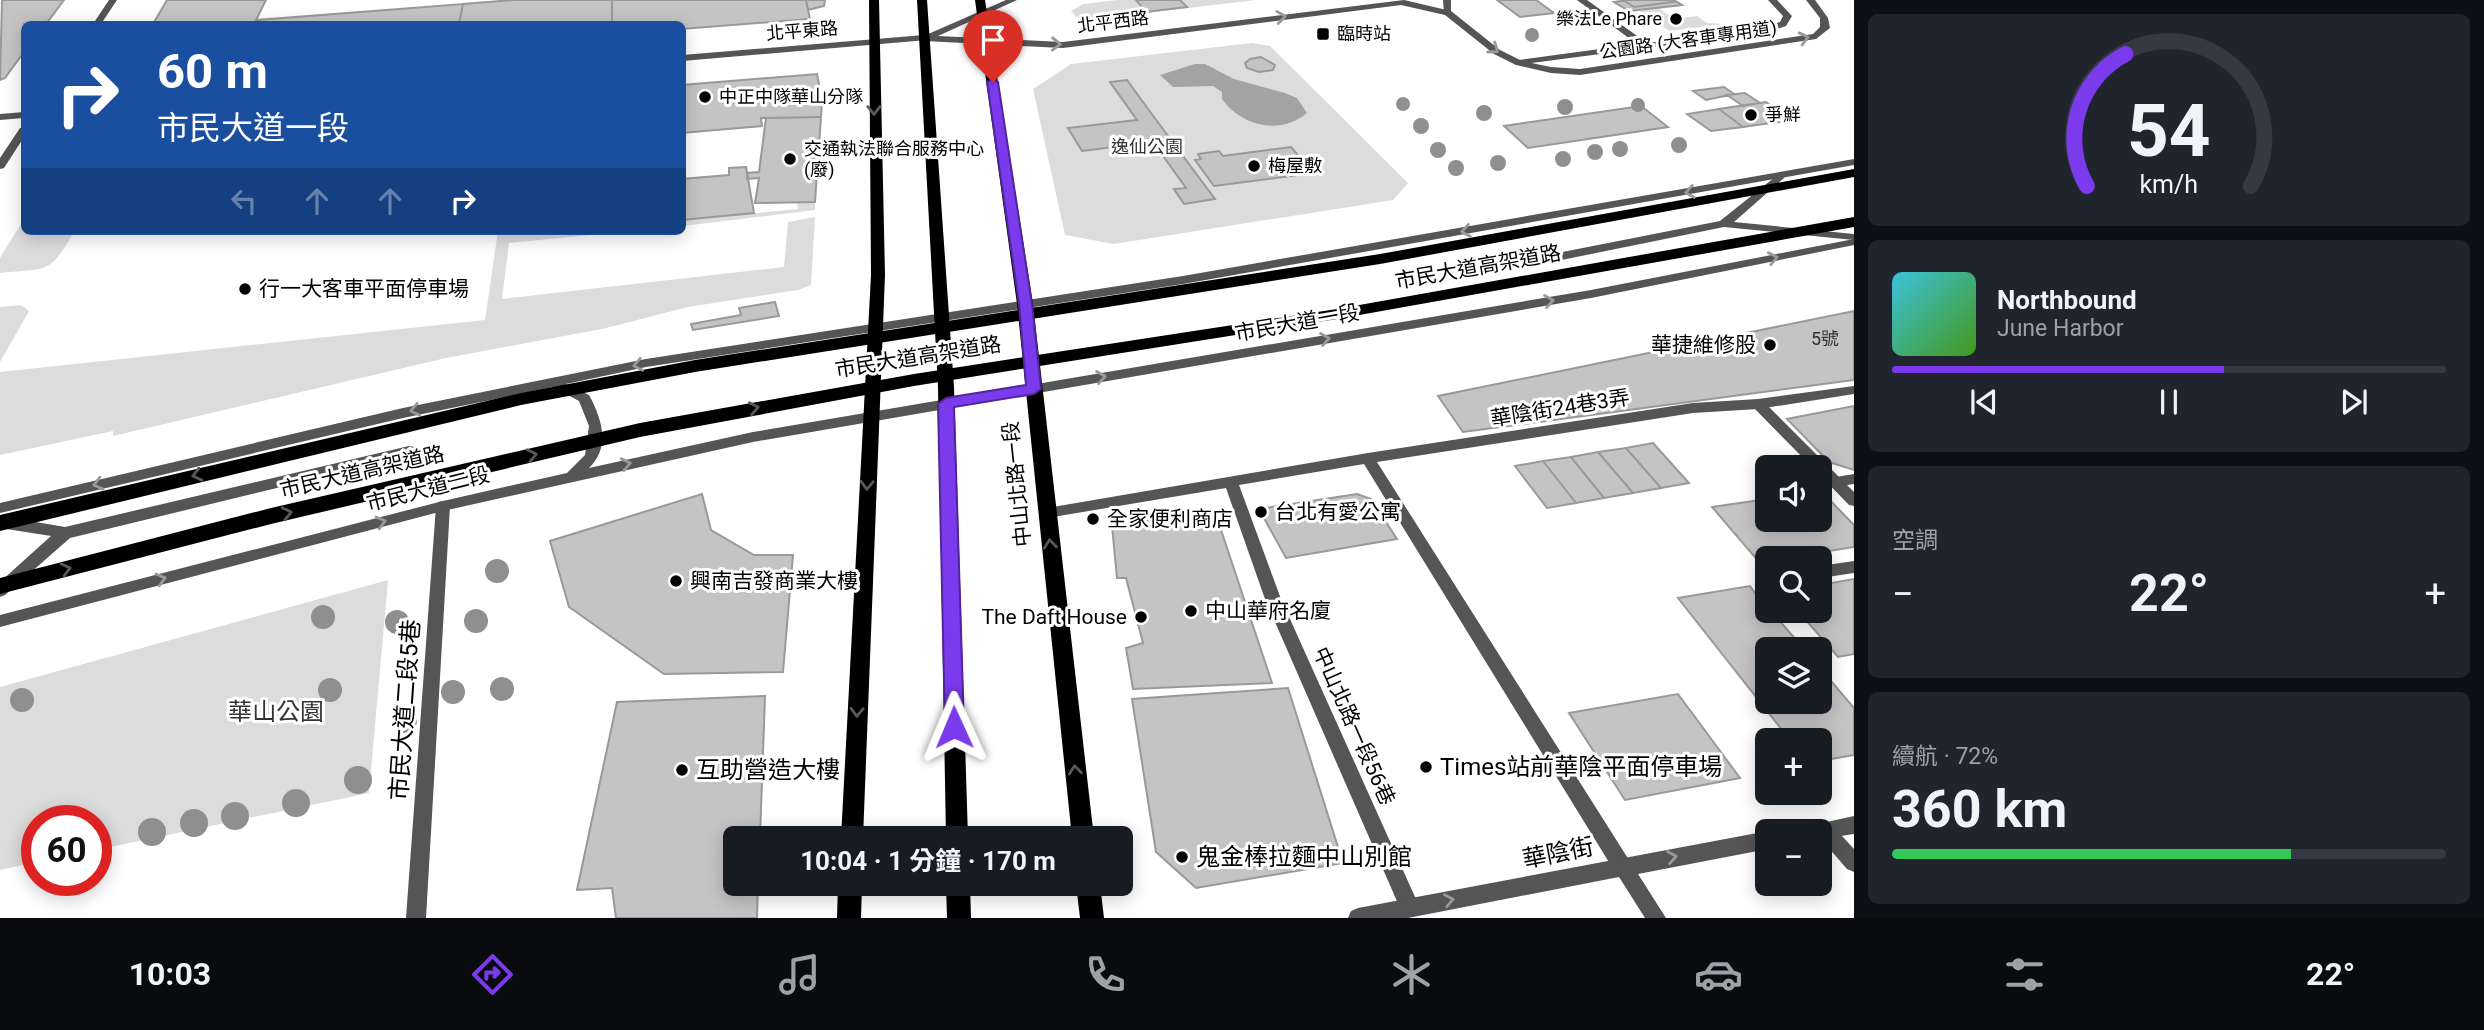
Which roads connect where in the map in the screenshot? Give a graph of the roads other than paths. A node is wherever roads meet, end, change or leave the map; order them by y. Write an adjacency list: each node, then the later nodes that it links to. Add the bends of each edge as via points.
1 (113, 0): 13 (street)
2 (874, 0): 16 (main road)
3 (922, 0): 14 (main road)
4 (980, 0): 11 (main road, 中山北路一段)
5 (1013, 0): 11 (street)
6 (1447, 0): 12 (street)
7 (1581, 0): 17 (street)
8 (1772, 0): 17 (street, via 1788,16 1783,24)
9 (1810, 0): 19 (street, 公園路 (大客車專用道), one-way to 9, via 1580,72 1798,41 1825,28 1824,18)
10 (1402, 1): 12 (street, 北平西路); 15 (street, 北平西路, one-way to 10, via 1063,44)
11 (982, 13): 14 (street); 15 (main road, 中山北路一段)
12 (1448, 13): 19 (street, 北平西路, one-way to 19, via 1497,52)
13 (99, 21)
14 (924, 38): 15 (street, 北平西路); 16 (street, 北平東路); 32 (main road)
15 (987, 41): 31 (main road, 中山北路一段)
16 (875, 42): 18 (street, 北平東路); 33 (main road, one-way to 33)
17 (1646, 46): 19 (street)
18 (686, 58)
19 (1519, 63)
20 (21, 115): 21 (street)
21 (0, 117)
22 (21, 134): 24 (street)
23 (1854, 162): 26 (street)
24 (0, 166)
25 (1854, 173): 50 (highway, 市民大道高架道路, one-way to 50, via 1380,259 888,334 521,399)
26 (1780, 176): 28 (street); 31 (street, one-way to 31)
27 (1854, 222): 54 (highway, 市民大道高架道路, one-way to 27, via 271,516 640,430)
28 (1724, 225): 29 (street); 30 (street)
29 (1854, 240): 35 (street, 市民大道一段, one-way to 29, via 1591,294)
30 (1537, 261)
31 (1026, 304): 32 (street); 35 (main road, 中山北路一段)
32 (942, 316): 33 (street); 37 (main road)
33 (875, 327): 34 (street, one-way to 34); 39 (main road)
34 (552, 382): 42 (street, via 584,398 596,426 593,457); 48 (street, one-way to 48)
35 (1034, 389): 37 (street, 市民大道一段); 49 (main road, 中山北路一段)
36 (1854, 390): 38 (street, 華陰街24巷3弄)
37 (946, 404): 39 (street, 市民大道一段); 58 (main road)
38 (1758, 404): 41 (street, 華陰街24巷3弄, via 1693,408); 45 (street)
39 (870, 416): 42 (street, 市民大道二段, one-way to 39); 57 (main road, one-way to 57)
40 (409, 451): 51 (street)
41 (1368, 458): 44 (street); 64 (street)
42 (572, 476): 47 (street, 市民大道二段)
43 (1854, 479): 45 (street)
44 (1231, 482): 49 (street); 68 (street, 中山北路一段56巷, via 1273,599)
45 (1835, 482): 46 (street)
46 (1854, 502)
47 (443, 506): 55 (street, 市民大道二段, one-way to 47); 69 (street, 市民大道二段5巷)
48 (0, 508)
49 (1047, 513): 59 (main road, 中山北路一段, one-way to 49)
50 (0, 522): 51 (street)
51 (65, 533): 54 (street)
52 (1854, 567): 53 (street)
53 (1832, 570)
54 (0, 588)
55 (0, 621)
56 (1854, 825): 60 (street)
57 (853, 826)
58 (957, 826)
59 (1082, 826)
60 (1832, 829)
61 (1832, 841): 63 (street)
62 (1755, 842): 64 (street, 華陰街, one-way to 62)
63 (1854, 863)
64 (1622, 866): 68 (street, 華陰街, one-way to 64); 74 (street)
65 (850, 896): 70 (main road)
66 (958, 896): 71 (main road)
67 (1089, 896): 72 (main road)
68 (1410, 908): 73 (street, 華陰街)
69 (416, 918)
70 (849, 918)
71 (959, 918)
72 (1092, 918)
73 (1358, 918)
74 (1656, 918)

